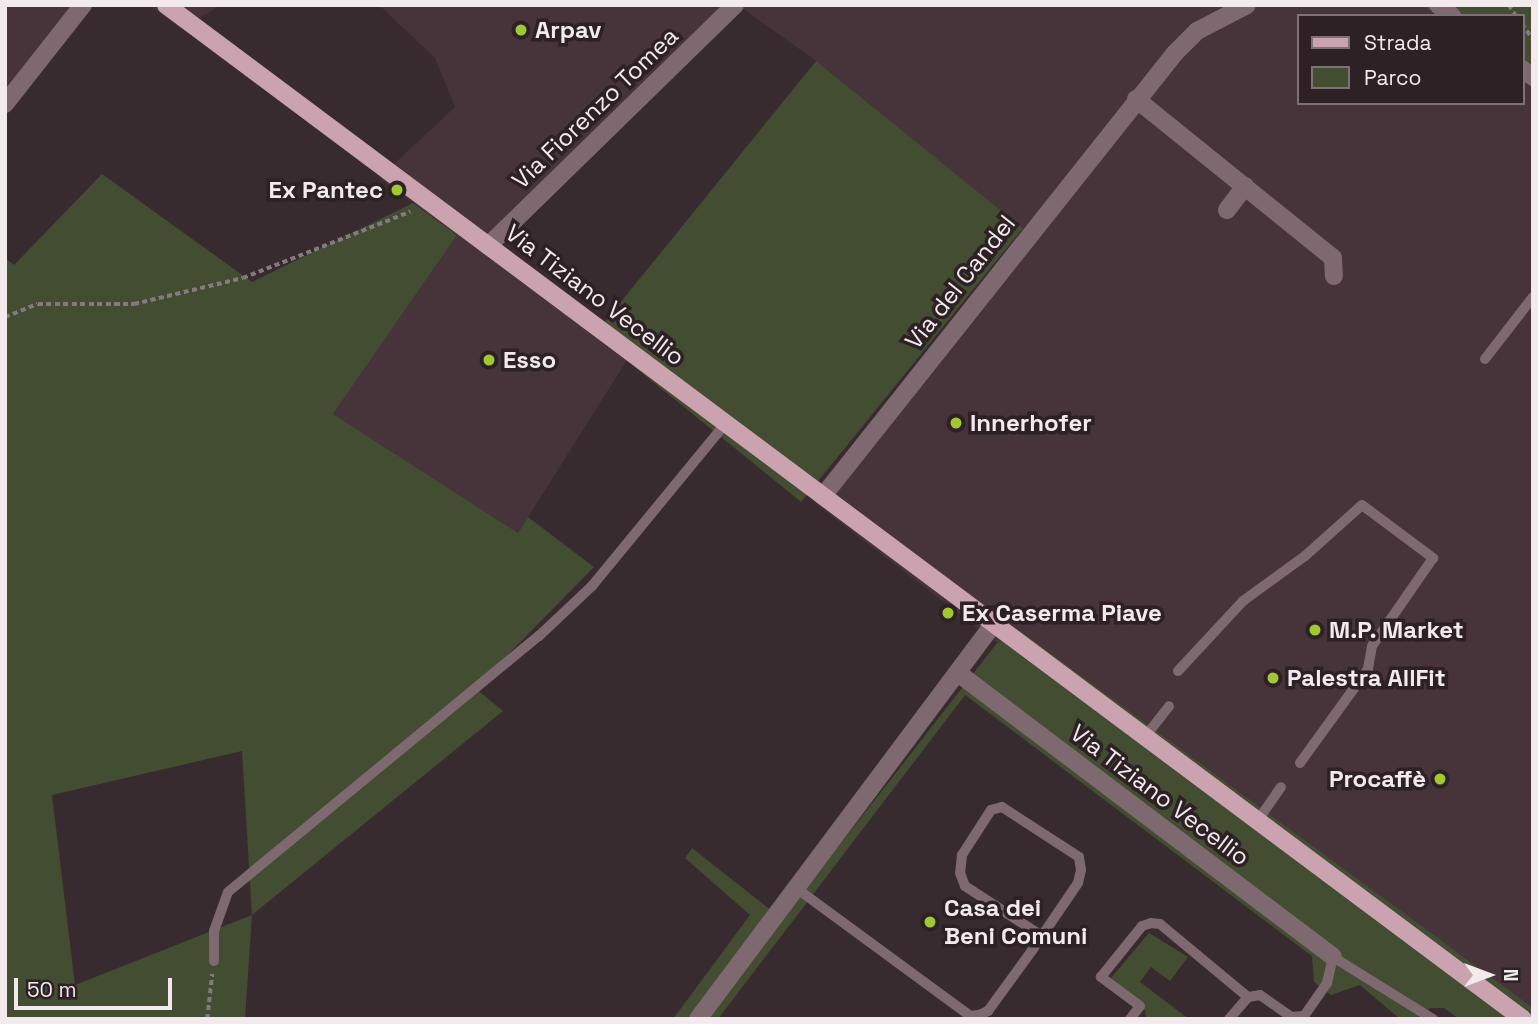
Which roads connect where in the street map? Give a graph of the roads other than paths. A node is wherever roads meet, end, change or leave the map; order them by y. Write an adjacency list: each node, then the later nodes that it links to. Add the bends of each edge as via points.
1 (83, 5): 6 (street)
2 (166, 5): 9 (main road, Via Tiziano Vecellio)
3 (735, 5): 9 (street, Via Fiorenzo Tomea)
4 (1247, 5): 5 (street, Via del Candel, via 1197,31)
5 (1136, 99): 7 (street); 14 (street, Via del Candel)
6 (5, 104)
7 (1245, 186): 8 (street); 10 (street, via 1333,258)
8 (1227, 210)
9 (488, 246): 13 (main road, Via Tiziano Vecellio)
10 (1334, 276)
11 (1533, 298): 12 (lane)
12 (1485, 359)
13 (725, 424): 14 (main road, Via Tiziano Vecellio); 26 (lane, via 592,586 539,636 228,892 214,931)
14 (822, 496): 15 (main road, Via Tiziano Vecellio)
15 (994, 624): 17 (street); 19 (main road, Via Tiziano Vecellio)
16 (1178, 671): 20 (lane, via 1243,601 1305,556 1363,505 1433,558 1372,646 1368,669)
17 (958, 673): 23 (street); 25 (street, Via Tiziano Vecellio)
18 (1169, 706): 19 (lane, Via Tiziano Vecellio)
19 (1145, 737): 22 (main road, Via Tiziano Vecellio)
20 (1300, 763)
21 (1280, 787): 22 (lane, Via Tiziano Vecellio)
22 (1258, 820): 33 (main road, Via Tiziano Vecellio)
23 (796, 888): 24 (lane, via 970,1016 988,1011); 29 (street)
24 (1042, 936): 24 (lane, via 1078,883 1079,858 1015,812 1002,807 991,810 962,855 960,873 965,886)
25 (1333, 957): 28 (lane, via 1327,984); 32 (lane)
26 (214, 961)
27 (1248, 997): 28 (lane, via 1260,995 1292,1017); 30 (lane, via 1160,924 1152,923 1142,926 1101,977 1140,1006); 31 (lane)
28 (1303, 1017)
29 (698, 1019)
30 (1130, 1019)
31 (1229, 1019)
32 (1433, 1019)
33 (1523, 1019)

